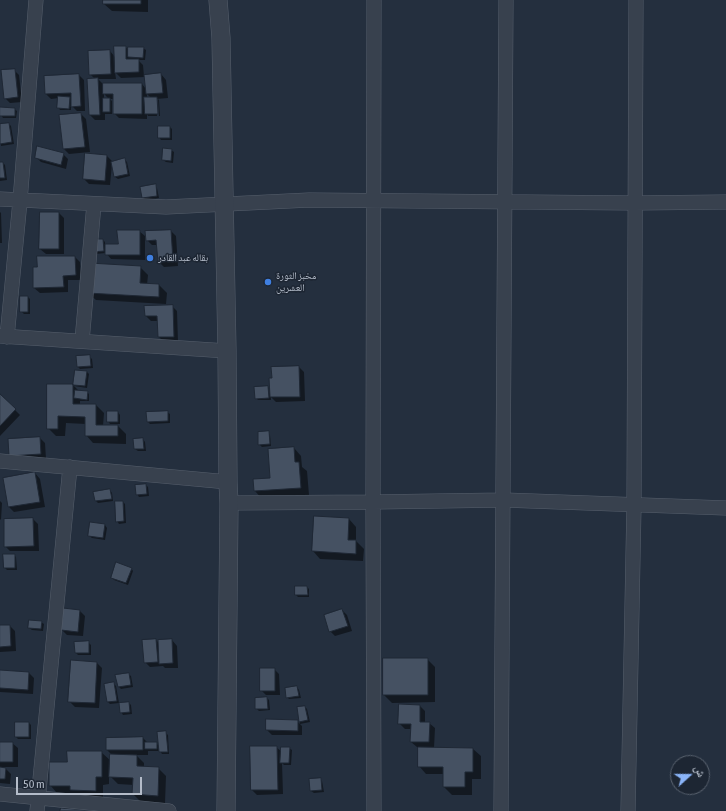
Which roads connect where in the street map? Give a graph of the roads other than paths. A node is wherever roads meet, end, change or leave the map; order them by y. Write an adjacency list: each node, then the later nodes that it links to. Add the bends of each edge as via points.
1 (36, 0): 7 (street)
2 (218, 0): 13 (street)
3 (374, 0): 8 (street)
4 (506, 0): 9 (street)
5 (636, 0): 11 (street)
6 (0, 199): 7 (street)
7 (20, 200): 12 (street); 14 (street)
8 (374, 201): 9 (street); 13 (street, via 309,200); 21 (street)
9 (505, 202): 11 (street); 20 (street)
10 (726, 202): 11 (street)
11 (634, 203): 23 (street)
12 (94, 204): 13 (street, via 166,207); 15 (street)
13 (224, 204): 16 (street)
14 (4, 336): 15 (street)
15 (82, 342): 16 (street)
16 (228, 351): 19 (street)
17 (0, 461): 18 (street)
18 (70, 467): 19 (street); 26 (street)
19 (228, 482): 22 (street)
20 (504, 500): 21 (street); 23 (street); 31 (street)
21 (372, 502): 22 (street); 30 (street)
22 (229, 503): 29 (street)
23 (634, 505): 24 (street); 32 (street)
24 (726, 508)
25 (0, 794): 26 (street)
26 (37, 804): 27 (street)
27 (114, 808): 28 (street)
28 (169, 811)
29 (226, 811)
30 (374, 811)
31 (501, 811)
32 (628, 811)

